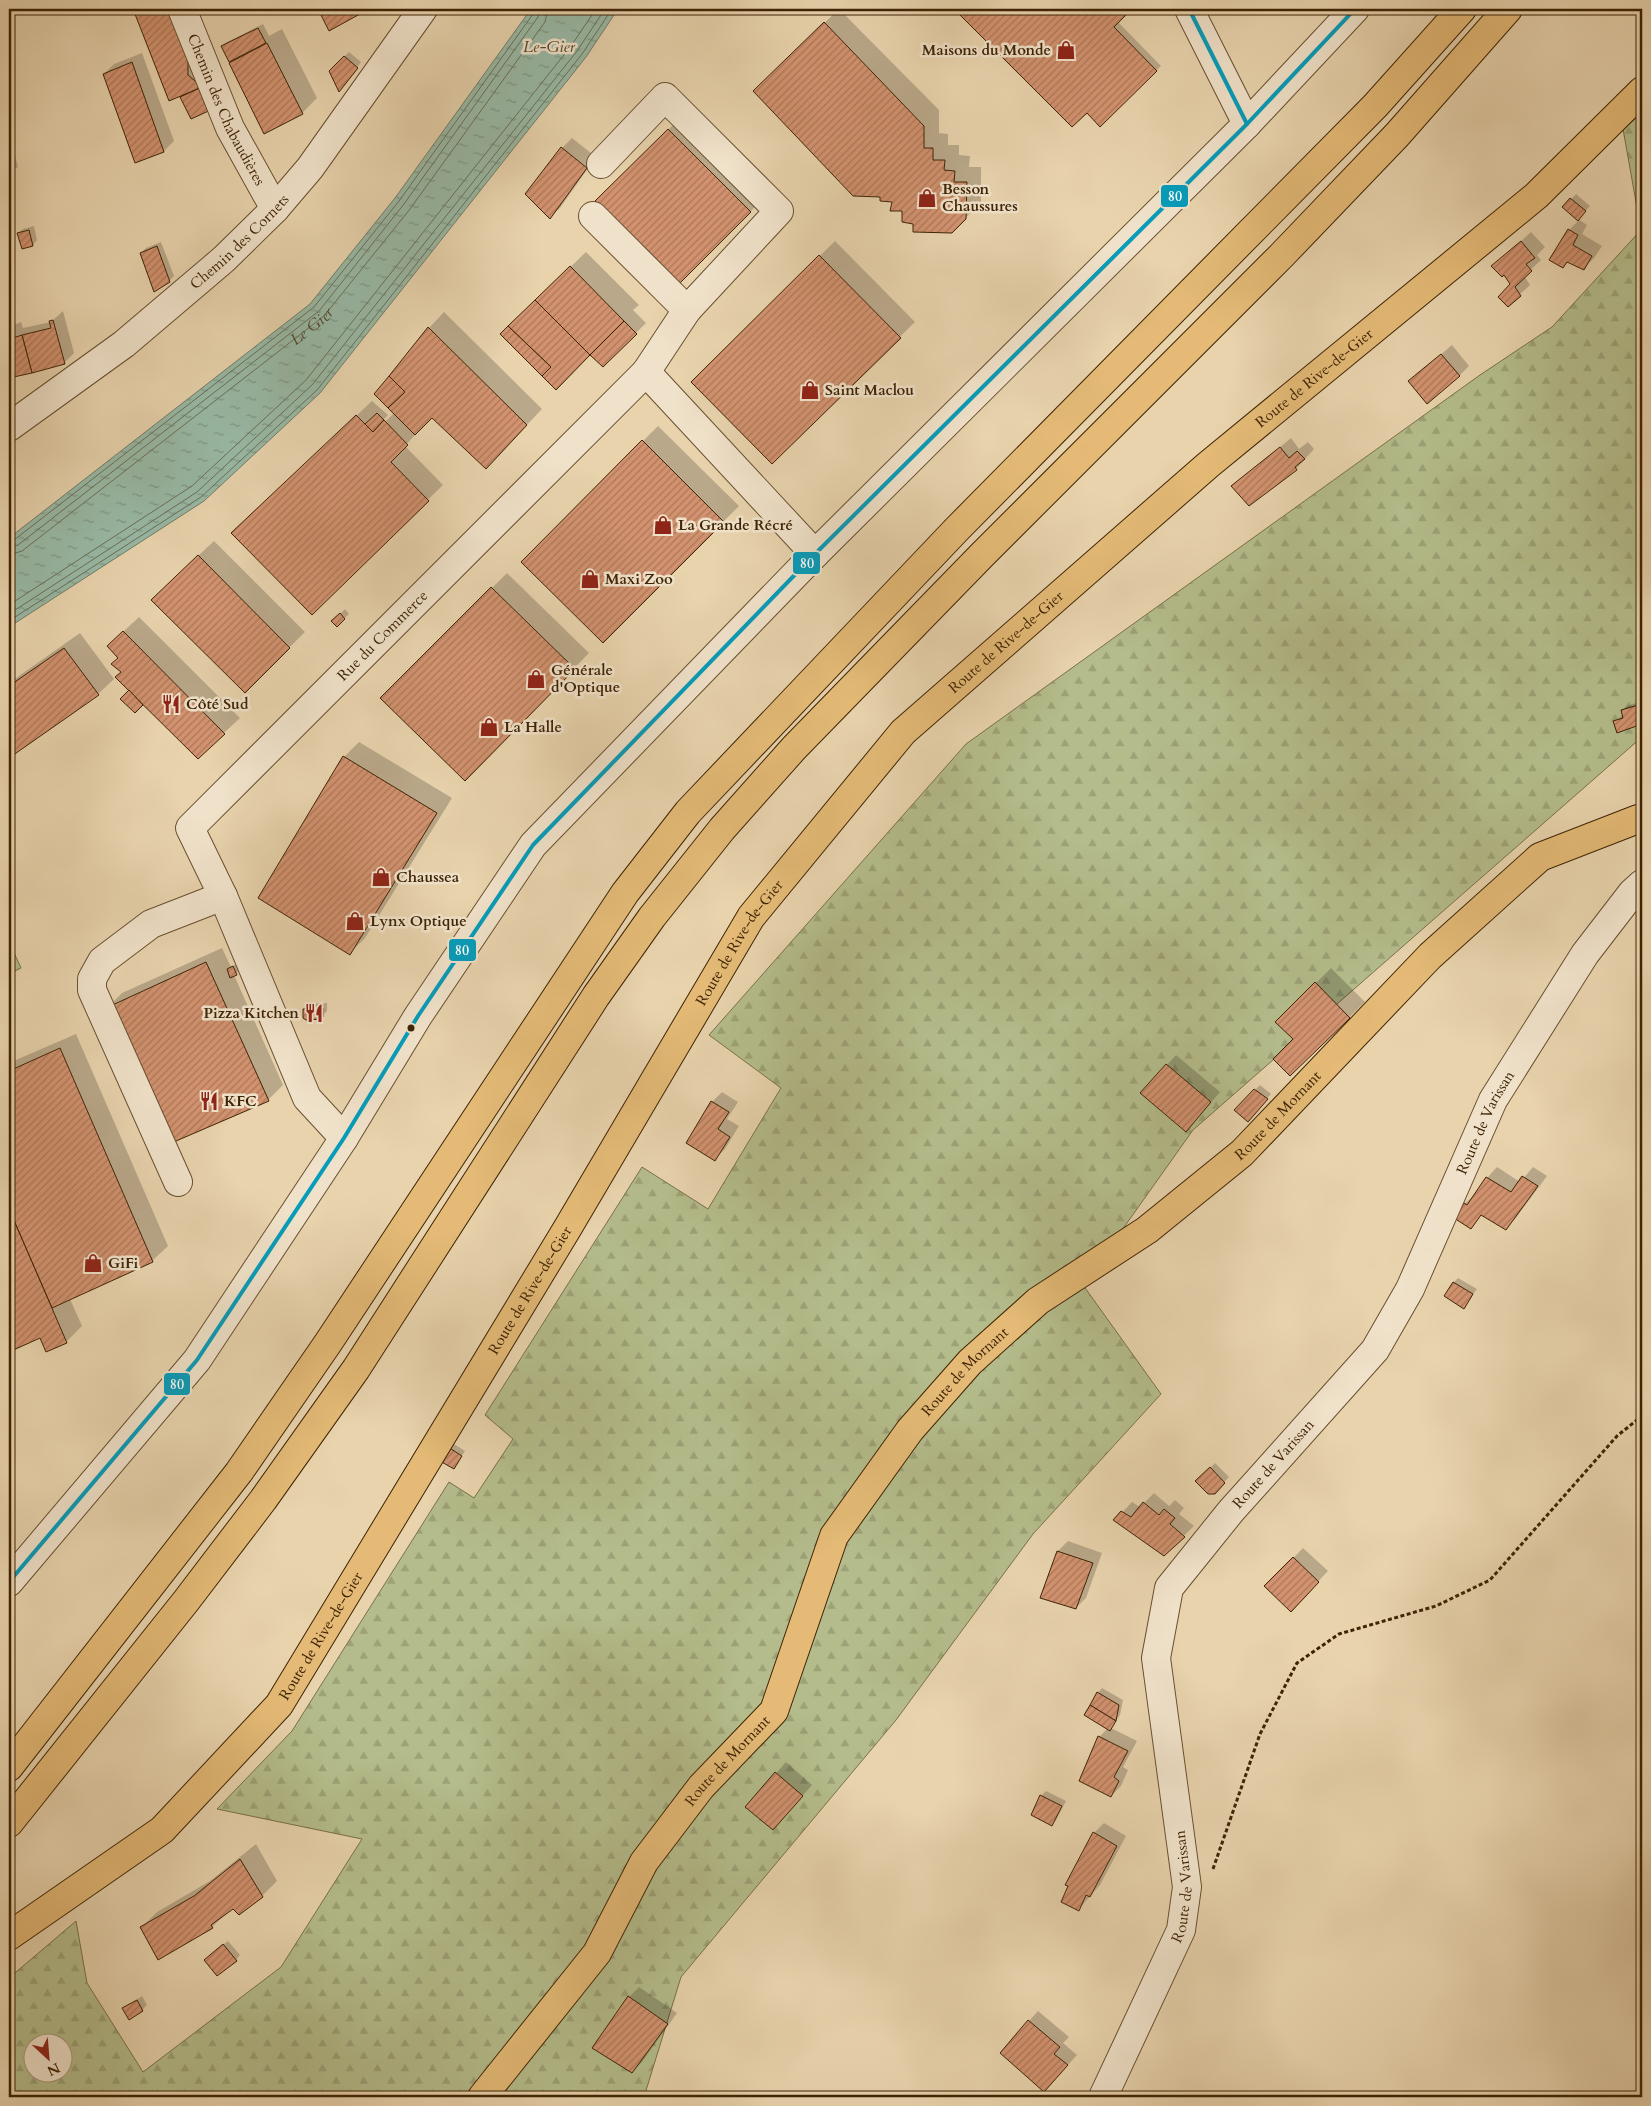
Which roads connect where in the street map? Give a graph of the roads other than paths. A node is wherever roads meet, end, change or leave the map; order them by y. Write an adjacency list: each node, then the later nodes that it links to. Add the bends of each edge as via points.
1 (182, 9): 10 (street, Chemin des Chabaudières, via 230,128)
2 (423, 9): 10 (street, Chemin des Cornets, via 310,168)
3 (1188, 9): 8 (street)
4 (1355, 9): 8 (street)
5 (1462, 9): 22 (main road, via 1375,106 957,529 688,812 624,893 328,1344 239,1472)
6 (1508, 9): 23 (main road, via 1397,135 794,748 722,829 652,917 596,996 356,1369 263,1500)
7 (1642, 91): 24 (main road, Route de Rive-de-Gier, via 1536,196 1208,465 904,732 751,918 279,1705 162,1830)
8 (1247, 124): 15 (street)
9 (601, 164): 12 (street, via 664,97 778,211)
10 (275, 209): 14 (street, Chemin des Cornets, via 224,259 124,344)
11 (592, 216): 12 (street)
12 (687, 310): 13 (street)
13 (646, 372): 15 (street); 18 (street, Rue du Commerce, via 190,828)
14 (9, 427)
15 (816, 554): 19 (street, via 533,845 418,1016)
16 (1642, 819): 25 (main road, Route de Mornant, via 1540,857 1430,956 1242,1153 1147,1230 1038,1301 970,1362 910,1430 834,1536 774,1710 700,1787 644,1862 598,1953)
17 (1642, 884): 26 (street, Route de Varissan, via 1585,954 1493,1100 1410,1289 1375,1350 1231,1511 1169,1588 1156,1658 1187,1887 1181,1930)
18 (223, 896): 19 (street, Rue du Commerce, via 307,1098); 20 (street, via 151,924 102,961 92,979 92,990)
19 (344, 1138): 21 (street, via 196,1360)
20 (178, 1182)
21 (9, 1582)
22 (9, 1767)
23 (9, 1823)
24 (9, 1936)
25 (482, 2097)
26 (1102, 2097)

